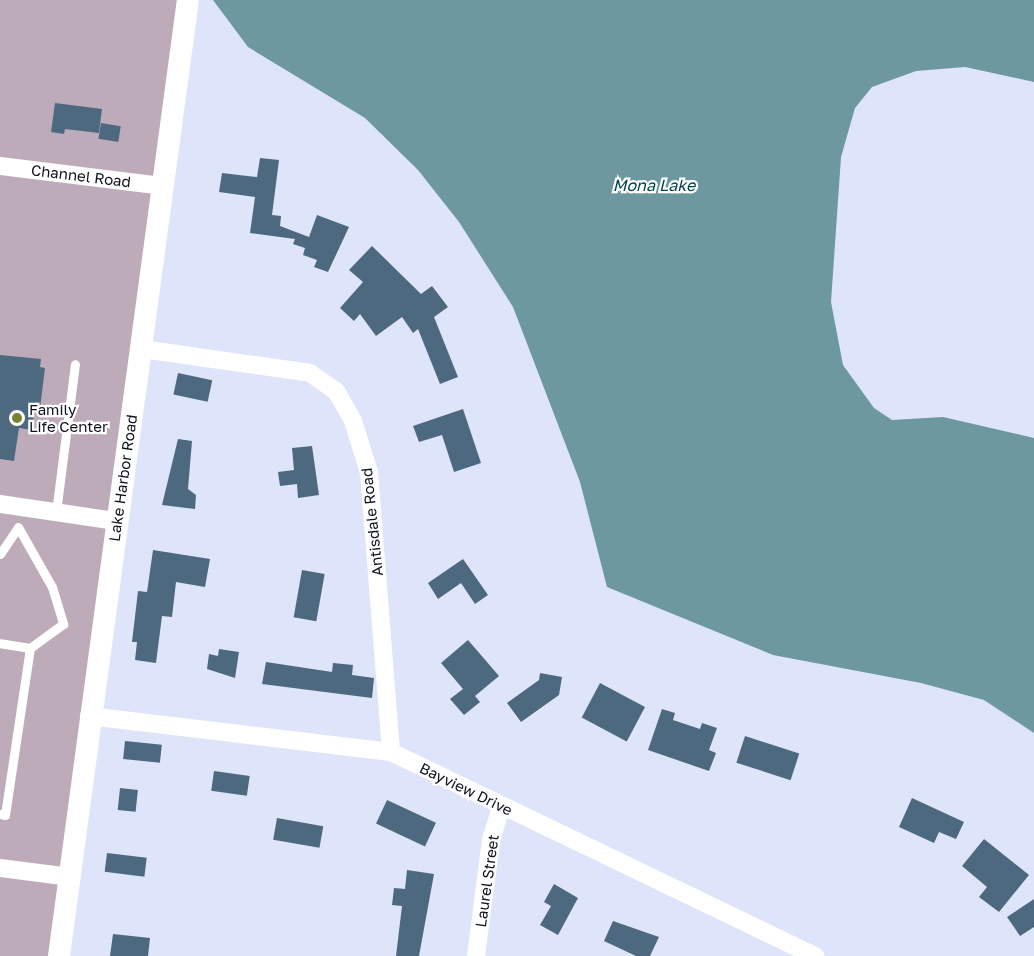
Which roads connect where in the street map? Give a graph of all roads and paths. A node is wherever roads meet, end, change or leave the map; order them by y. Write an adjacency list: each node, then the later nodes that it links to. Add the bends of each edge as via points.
1 (188, 0): 3 (street, Lake Harbor Road)
2 (0, 166): 3 (street, Channel Road)
3 (162, 186): 4 (street, Lake Harbor Road)
4 (142, 349): 9 (street, Lake Harbor Road); 15 (street, Antisdale Road, via 310,373 336,392 353,421 369,472)
5 (75, 364): 8 (lane)
6 (0, 504): 7 (street)
7 (21, 507): 8 (street); 10 (lane)
8 (56, 512): 9 (street)
9 (115, 521): 14 (street, Lake Harbor Road)
10 (18, 527): 11 (lane); 13 (lane, via 52,587 63,624)
11 (0, 554)
12 (0, 643): 13 (lane)
13 (30, 648): 17 (lane, via 5,815)
14 (89, 716): 15 (street, Bayview Drive); 19 (street, Lake Harbor Road)
15 (391, 752): 16 (street, Bayview Drive)
16 (501, 807): 20 (street, Bayview Drive); 22 (street, Laurel Street, via 491,840)
17 (0, 814)
18 (0, 868): 19 (street)
19 (70, 877): 21 (street, Lake Harbor Road)
20 (797, 951): 23 (street, Bayview Drive)
21 (59, 956)
22 (476, 956)
23 (815, 956)

